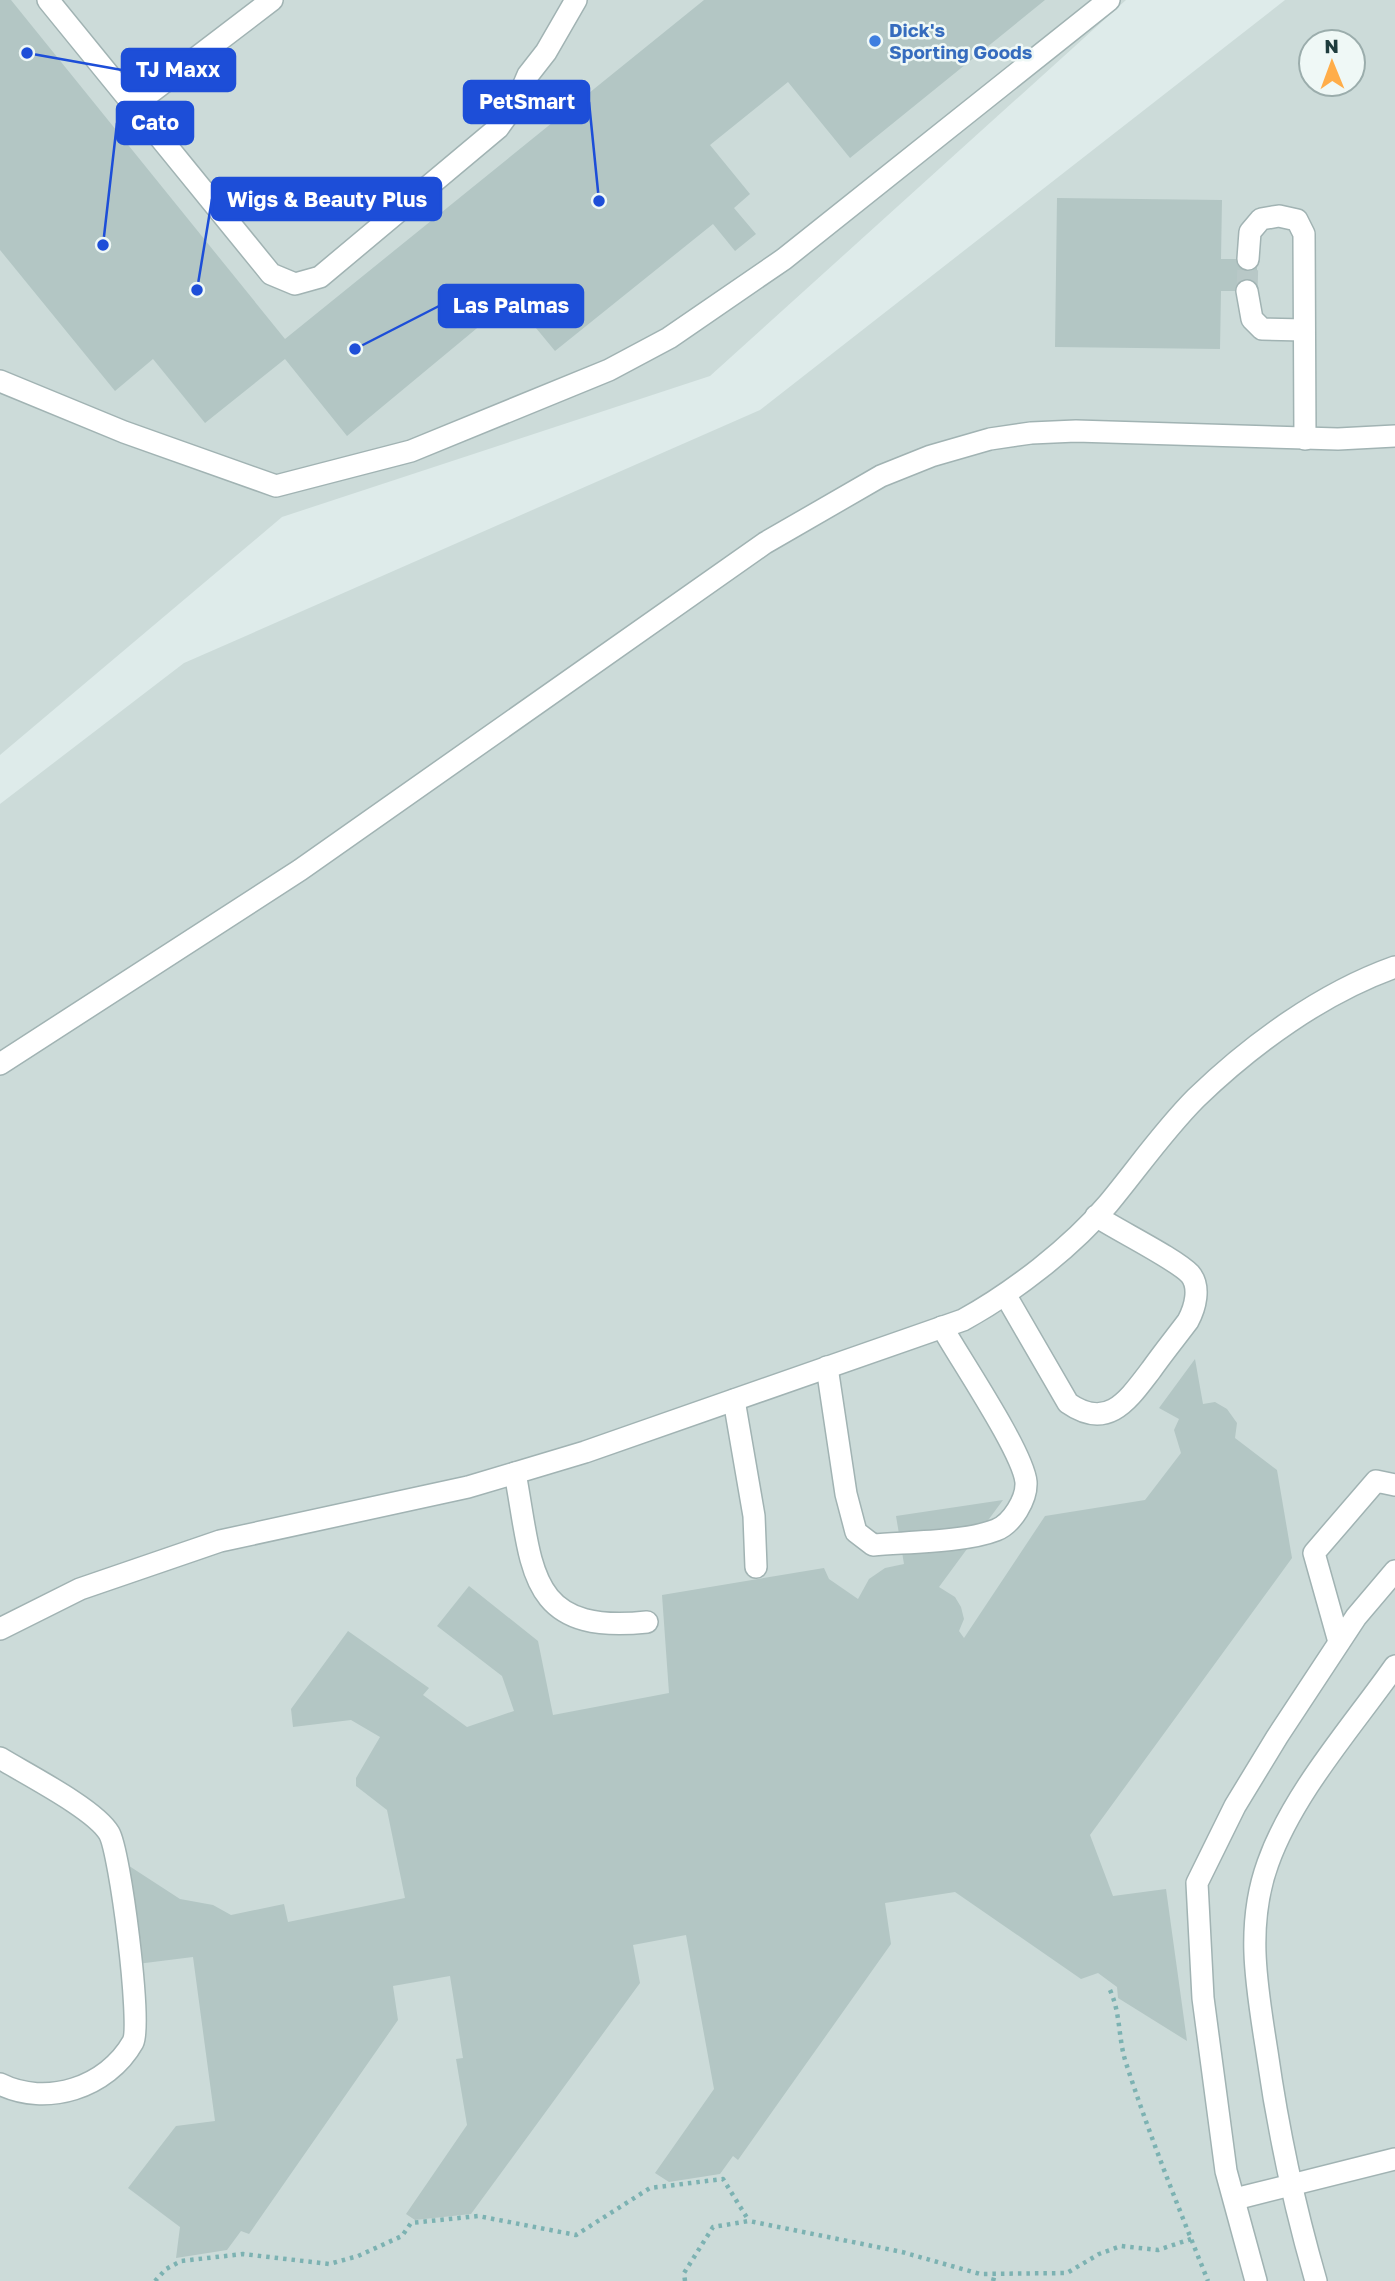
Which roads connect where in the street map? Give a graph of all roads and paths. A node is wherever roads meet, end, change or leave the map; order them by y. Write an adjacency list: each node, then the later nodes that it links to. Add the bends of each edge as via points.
1 (48, 0): 5 (lane)
2 (272, 0): 5 (lane)
3 (576, 0): 5 (lane, via 498,128 320,277 295,284 271,274)
4 (1109, 0): 9 (lane, via 783,259 668,338 609,370 411,451 276,486)
5 (134, 106)
6 (1248, 259): 8 (lane, via 1250,232 1261,219 1297,220 1304,234)
7 (1247, 291): 8 (lane, via 1252,319 1262,329)
8 (1304, 330): 11 (lane)
9 (0, 382)
10 (1395, 436): 11 (lane)
11 (1305, 439): 13 (lane, via 1031,433 931,456 881,477 765,543 354,833)
12 (1395, 967): 14 (lane, via 1336,994 1247,1055 1196,1099)
13 (0, 1064)
14 (1096, 1216): 15 (lane); 15 (lane, via 1177,1265 1195,1284 1194,1310 1188,1321 1128,1400 1106,1413 1081,1412 1068,1402)
15 (1006, 1296): 16 (lane)
16 (942, 1327): 17 (lane); 17 (lane, via 1015,1452 1026,1481 1024,1499 999,1530 873,1545 856,1532)
17 (827, 1367): 18 (lane)
18 (733, 1400): 19 (lane); 21 (lane, via 754,1516)
19 (516, 1473): 23 (lane, via 530,1552 547,1598 580,1620 601,1625); 24 (lane, via 220,1541 80,1589)
20 (1395, 1485): 25 (lane, via 1376,1481 1314,1553)
21 (756, 1567)
22 (1395, 1571): 25 (lane)
23 (648, 1622)
24 (0, 1629)
25 (1339, 1642): 32 (lane, via 1235,1807 1198,1883 1203,1998 1226,2171)
26 (1395, 1666): 31 (lane, via 1296,1807 1268,1862 1255,1907 1253,1962)
27 (0, 1758): 29 (lane, via 95,1818 110,1833 136,2001 134,2041 107,2073 81,2088 33,2096)
28 (1110, 1990): 34 (path, via 1119,2009 1124,2059)
29 (0, 2084)
30 (1395, 2158): 31 (lane)
31 (1290, 2185): 32 (lane); 41 (lane)
32 (1235, 2199): 40 (lane)
33 (749, 2221): 35 (path); 36 (path, via 723,2179 650,2188 576,2235 478,2216 411,2223 402,2236 328,2264 243,2254 181,2261); 37 (path, via 713,2227 684,2273)
34 (1191, 2239): 35 (path, via 1158,2250 1121,2246 1068,2273); 39 (path)
35 (995, 2274): 38 (path)
36 (155, 2281)
37 (685, 2281)
38 (993, 2281)
39 (1208, 2281)
40 (1256, 2281)
41 (1316, 2281)

